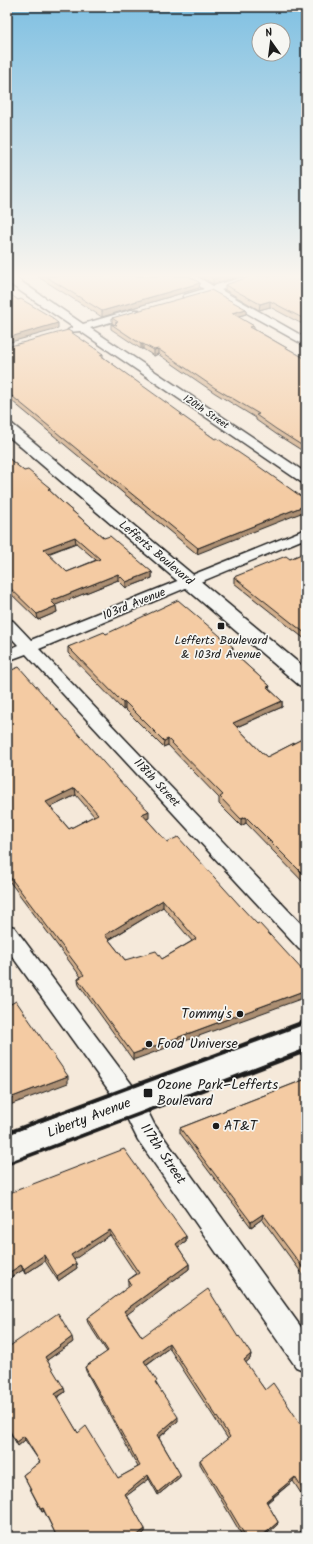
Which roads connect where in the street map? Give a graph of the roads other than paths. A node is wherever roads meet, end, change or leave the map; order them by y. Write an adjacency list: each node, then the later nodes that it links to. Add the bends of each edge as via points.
1 (113, 348): 3 (street, 120th Street)
2 (7, 427): 5 (street, Lefferts Boulevard)
3 (306, 479)
4 (306, 533): 5 (street, 103rd Avenue)
5 (189, 581): 7 (street, 103rd Avenue); 9 (street, Lefferts Boulevard)
6 (7, 624): 7 (street, 118th Street)
7 (29, 647): 8 (street, 103rd Avenue); 11 (street, 118th Street)
8 (7, 656)
9 (306, 680)
10 (7, 933): 13 (street, 117th Street)
11 (306, 943)
12 (306, 1036): 13 (street, Liberty Avenue)
13 (131, 1102): 14 (street, Liberty Avenue); 15 (street, 117th Street, via 146,1132)
14 (7, 1149)
15 (306, 1356)

